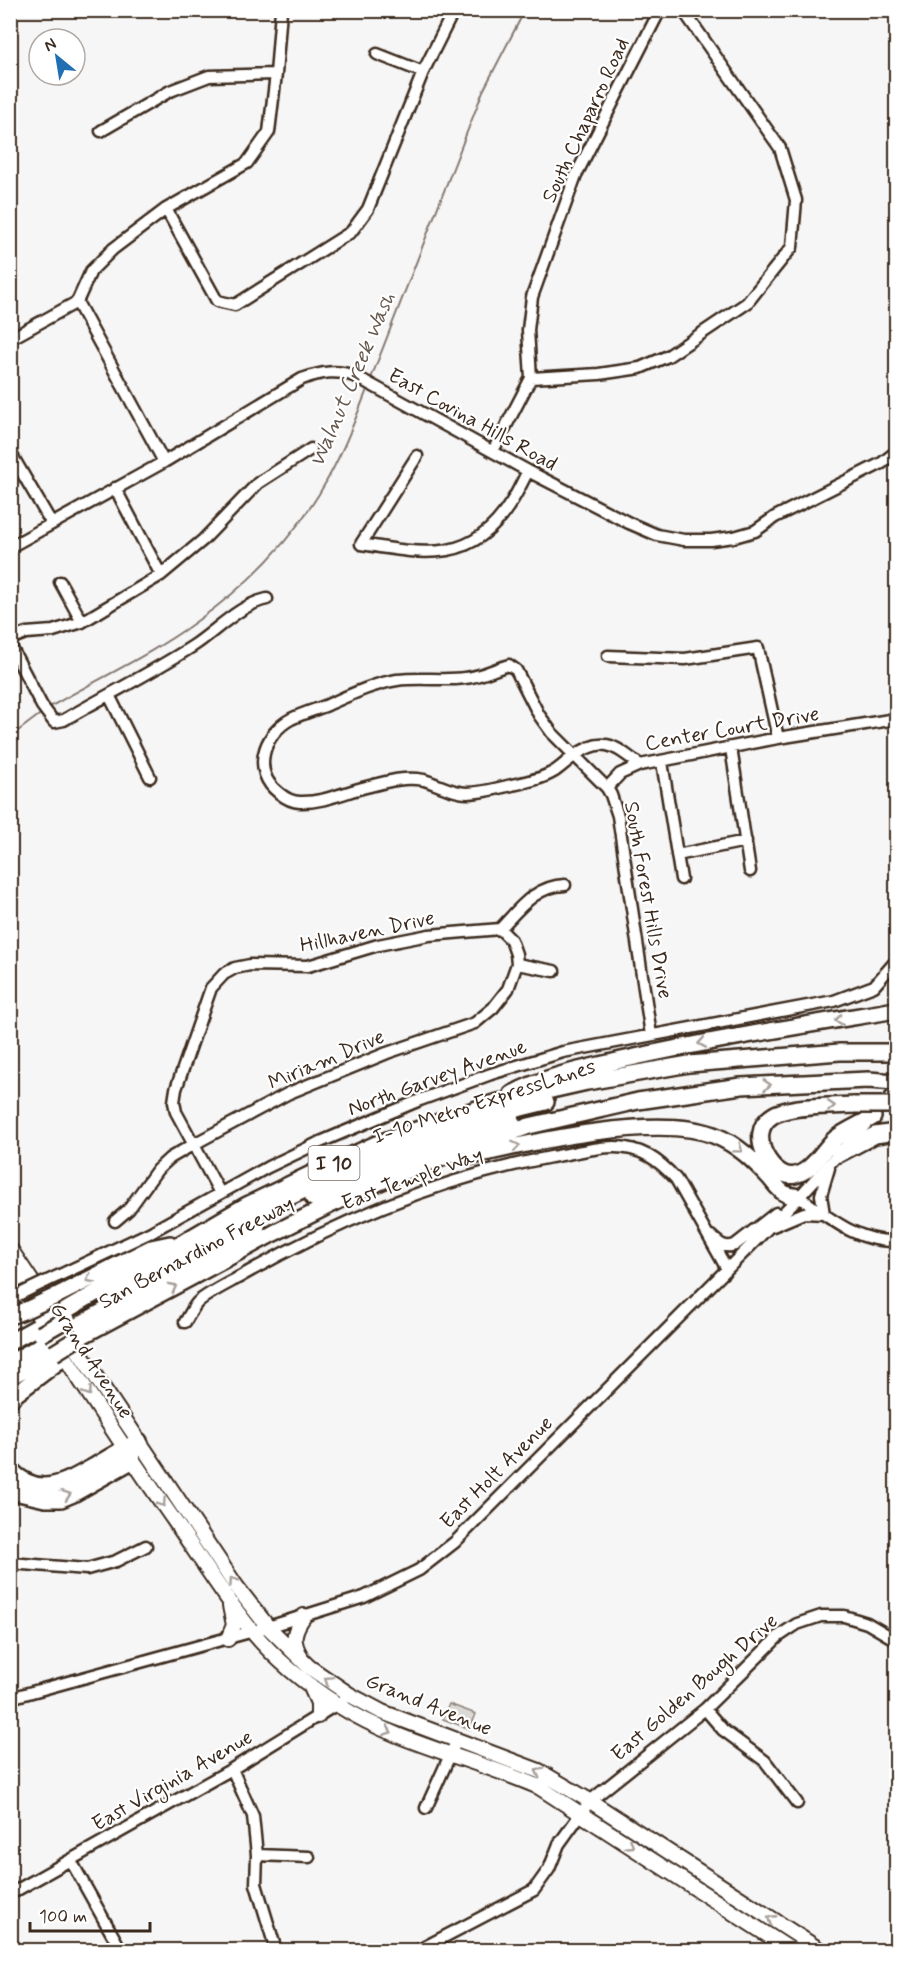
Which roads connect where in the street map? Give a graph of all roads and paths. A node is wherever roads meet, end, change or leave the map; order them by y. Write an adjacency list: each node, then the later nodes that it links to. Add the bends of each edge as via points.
1 (281, 10): 7 (street)
2 (454, 10): 6 (street)
3 (660, 10): 12 (street, South Chaparro Road, via 576,175 532,297 528,330)
4 (683, 10): 12 (street, via 780,148 796,200 792,247 747,303 668,356 640,368)
5 (377, 54): 6 (street)
6 (423, 72): 9 (street, via 368,209 351,232 235,305 217,302)
7 (276, 74): 8 (street, via 209,76 170,90); 9 (street, via 269,132 247,163)
8 (101, 131)
9 (166, 209): 10 (street, via 91,271)
10 (77, 302): 11 (street); 18 (street)
11 (10, 339)
12 (531, 378): 14 (street)
13 (311, 449): 23 (street, via 258,483 203,540)
14 (493, 451): 18 (street, East Covina Hills Road, via 348,373 334,371 302,379); 19 (street, East Covina Hills Road)
15 (10, 452): 21 (street)
16 (897, 452): 19 (street, East Covina Hills Road, via 754,531 711,540 657,535)
17 (417, 456): 19 (street, via 362,544 416,553 452,551 487,532 510,505)
18 (164, 462): 20 (street, East Covina Hills Road)
19 (528, 471)
20 (115, 488): 21 (street, East Covina Hills Road); 23 (street)
21 (52, 524): 22 (street, East Covina Hills Road)
22 (10, 547)
23 (161, 575): 26 (street)
24 (60, 582): 26 (street)
25 (267, 599): 30 (street, via 251,604 192,646)
26 (82, 622): 27 (street)
27 (10, 639)
28 (10, 645): 30 (street, via 48,714 64,720)
29 (608, 656): 32 (street, via 685,658 758,648)
30 (109, 695): 37 (street)
31 (897, 719): 32 (street, Center Court Drive)
32 (778, 738): 33 (street, Center Court Drive)
33 (731, 748): 35 (street, Center Court Drive); 39 (street)
34 (574, 756): 34 (street, South Forest Hills Drive, via 538,715 516,670 508,665 468,678 395,680 292,719 268,740 263,771 276,791 298,802 398,779 424,780 466,793 489,790 545,776); 36 (street, Center Court Drive, via 595,744 611,745); 38 (street, South Forest Hills Drive)
35 (662, 762): 36 (street, Center Court Drive); 40 (street)
36 (640, 765): 38 (street, via 620,774)
37 (150, 777)
38 (607, 788): 49 (street, South Forest Hills Drive, via 618,816)
39 (746, 841): 40 (street); 41 (street)
40 (677, 855): 42 (street)
41 (750, 871)
42 (681, 879)
43 (565, 885): 44 (street, via 540,890)
44 (500, 929): 46 (street, via 511,940); 59 (street, Hillhaven Drive, via 429,935 308,966 250,965 224,974 211,988 176,1089 176,1112)
45 (897, 961): 49 (street, North Garvey Avenue, via 874,986 834,1001)
46 (517, 964): 47 (street); 59 (street, Miriam Drive, via 508,989 474,1023 289,1093)
47 (554, 971)
48 (897, 1010): 54 (highway, one-way to 54, via 612,1062 530,1084)
49 (651, 1035): 62 (street, North Garvey Avenue, via 563,1052 420,1100 308,1148)
50 (894, 1052): 51 (highway, San Bernardino Freeway / I 10, via 840,1052 689,1064)
51 (621, 1075): 54 (highway, San Bernardino Freeway / I 10); 76 (highway, I-10 Metro ExpressLanes, via 602,1089 475,1122 348,1170 203,1243)
52 (897, 1082): 55 (highway, San Bernardino Freeway / I 10, one-way to 52, via 741,1086)
53 (897, 1091): 57 (street, East Holt Avenue)
54 (494, 1103): 69 (highway, San Bernardino Freeway / I 10, via 365,1149)
55 (626, 1105): 61 (highway, San Bernardino Freeway / I 10, via 529,1126); 76 (highway, I-10 Metro ExpressLanes, via 604,1100 550,1112 378,1169 266,1222)
56 (897, 1105): 57 (highway, one-way to 56, bridge, via 837,1138 805,1171 793,1176 783,1174 760,1147 760,1133 773,1114 809,1107)
57 (873, 1117): 60 (street, East Holt Avenue)
58 (897, 1132): 60 (highway, via 875,1135)
59 (194, 1144): 62 (street, Hillhaven Drive); 65 (street, Miriam Drive, via 170,1158)
60 (835, 1159): 63 (street, East Holt Avenue); 64 (street, via 821,1195)
61 (398, 1174): 63 (highway, one-way to 63, via 518,1145 625,1130 686,1127 716,1135 736,1146); 76 (highway, San Bernardino Freeway / I 10, one-way to 61, via 103,1324 274,1233)
62 (220, 1193): 73 (street, North Garvey Avenue, bridge, via 149,1233)
63 (794, 1202): 64 (street); 66 (street, East Holt Avenue); 67 (street, via 730,1247)
64 (824, 1214): 66 (street, via 804,1213); 68 (street, via 861,1237)
65 (115, 1221)
66 (767, 1230): 71 (street, East Holt Avenue)
67 (706, 1232): 71 (street, East Temple Way); 75 (street, East Temple Way, via 676,1179 654,1158 614,1147 579,1152 485,1171 346,1221 198,1301)
68 (897, 1241)
69 (182, 1242): 74 (highway, one-way to 74, bridge, via 151,1248); 76 (highway, San Bernardino Freeway / I 10)
70 (10, 1249): 83 (main road, Grand Avenue)
71 (727, 1269): 90 (street, East Holt Avenue, via 455,1542 392,1585)
72 (10, 1272): 84 (main road, Grand Avenue, one-way to 84)
73 (14, 1296)
74 (10, 1316)
75 (185, 1322)
76 (73, 1328): 78 (highway); 78 (highway, San Bernardino Freeway / I 10)
77 (10, 1342): 78 (highway, San Bernardino Freeway / I 10)
78 (48, 1343): 79 (highway); 80 (highway); 81 (highway, San Bernardino Freeway / I 10); 82 (highway)
79 (10, 1352)
80 (10, 1363)
81 (10, 1377)
82 (10, 1400)
83 (139, 1441): 84 (highway); 91 (main road, Grand Avenue, one-way to 83)
84 (127, 1453): 85 (highway, via 56,1485 32,1484); 86 (highway, one-way to 84, via 38,1498 61,1498 128,1463); 89 (main road, Grand Avenue, one-way to 89)
85 (10, 1469)
86 (10, 1491)
87 (146, 1546): 88 (street, via 116,1561 87,1569)
88 (10, 1563)
89 (226, 1596): 92 (main road, Grand Avenue); 93 (main road, via 234,1625)
90 (304, 1616): 91 (street, East Holt Avenue); 95 (main road, via 293,1635)
91 (268, 1627): 92 (street, East Holt Avenue); 95 (main road, Grand Avenue)
92 (252, 1632): 93 (street, East Holt Avenue); 96 (main road, Grand Avenue)
93 (228, 1639): 98 (street, East Holt Avenue)
94 (897, 1640): 100 (street, East Golden Bough Drive, via 867,1623 844,1616 821,1616 797,1623)
95 (306, 1665): 97 (main road, Grand Avenue, one-way to 95)
96 (309, 1683): 99 (main road, Grand Avenue); 101 (main road, via 318,1703)
97 (350, 1695): 99 (street, East Virginia Avenue); 102 (main road, Grand Avenue)
98 (10, 1698)
99 (337, 1704): 101 (street, East Virginia Avenue); 102 (main road, Grand Avenue, one-way to 102, via 380,1729)
100 (705, 1709): 104 (street, East Golden Bough Drive); 105 (street, via 723,1730 765,1761)
101 (318, 1716): 103 (street, East Virginia Avenue)
102 (454, 1748): 104 (main road, Grand Avenue, one-way to 102, via 498,1755); 106 (street); 107 (main road, Grand Avenue, via 539,1787)
103 (232, 1769): 108 (street, via 253,1816); 110 (street, East Virginia Avenue)
104 (590, 1801): 107 (street, East Golden Bough Drive); 116 (main road, Grand Avenue, one-way to 104)
105 (797, 1803)
106 (426, 1808)
107 (581, 1814): 112 (street, East Golden Bough Drive, via 534,1890); 115 (main road, Grand Avenue, one-way to 115)
108 (257, 1855): 109 (street); 114 (street, via 256,1884)
109 (309, 1857)
110 (71, 1861): 111 (street, East Virginia Avenue); 113 (street)
111 (10, 1894)
112 (427, 1949)
113 (121, 1950)
114 (276, 1950)
115 (791, 1950)
116 (820, 1950)

